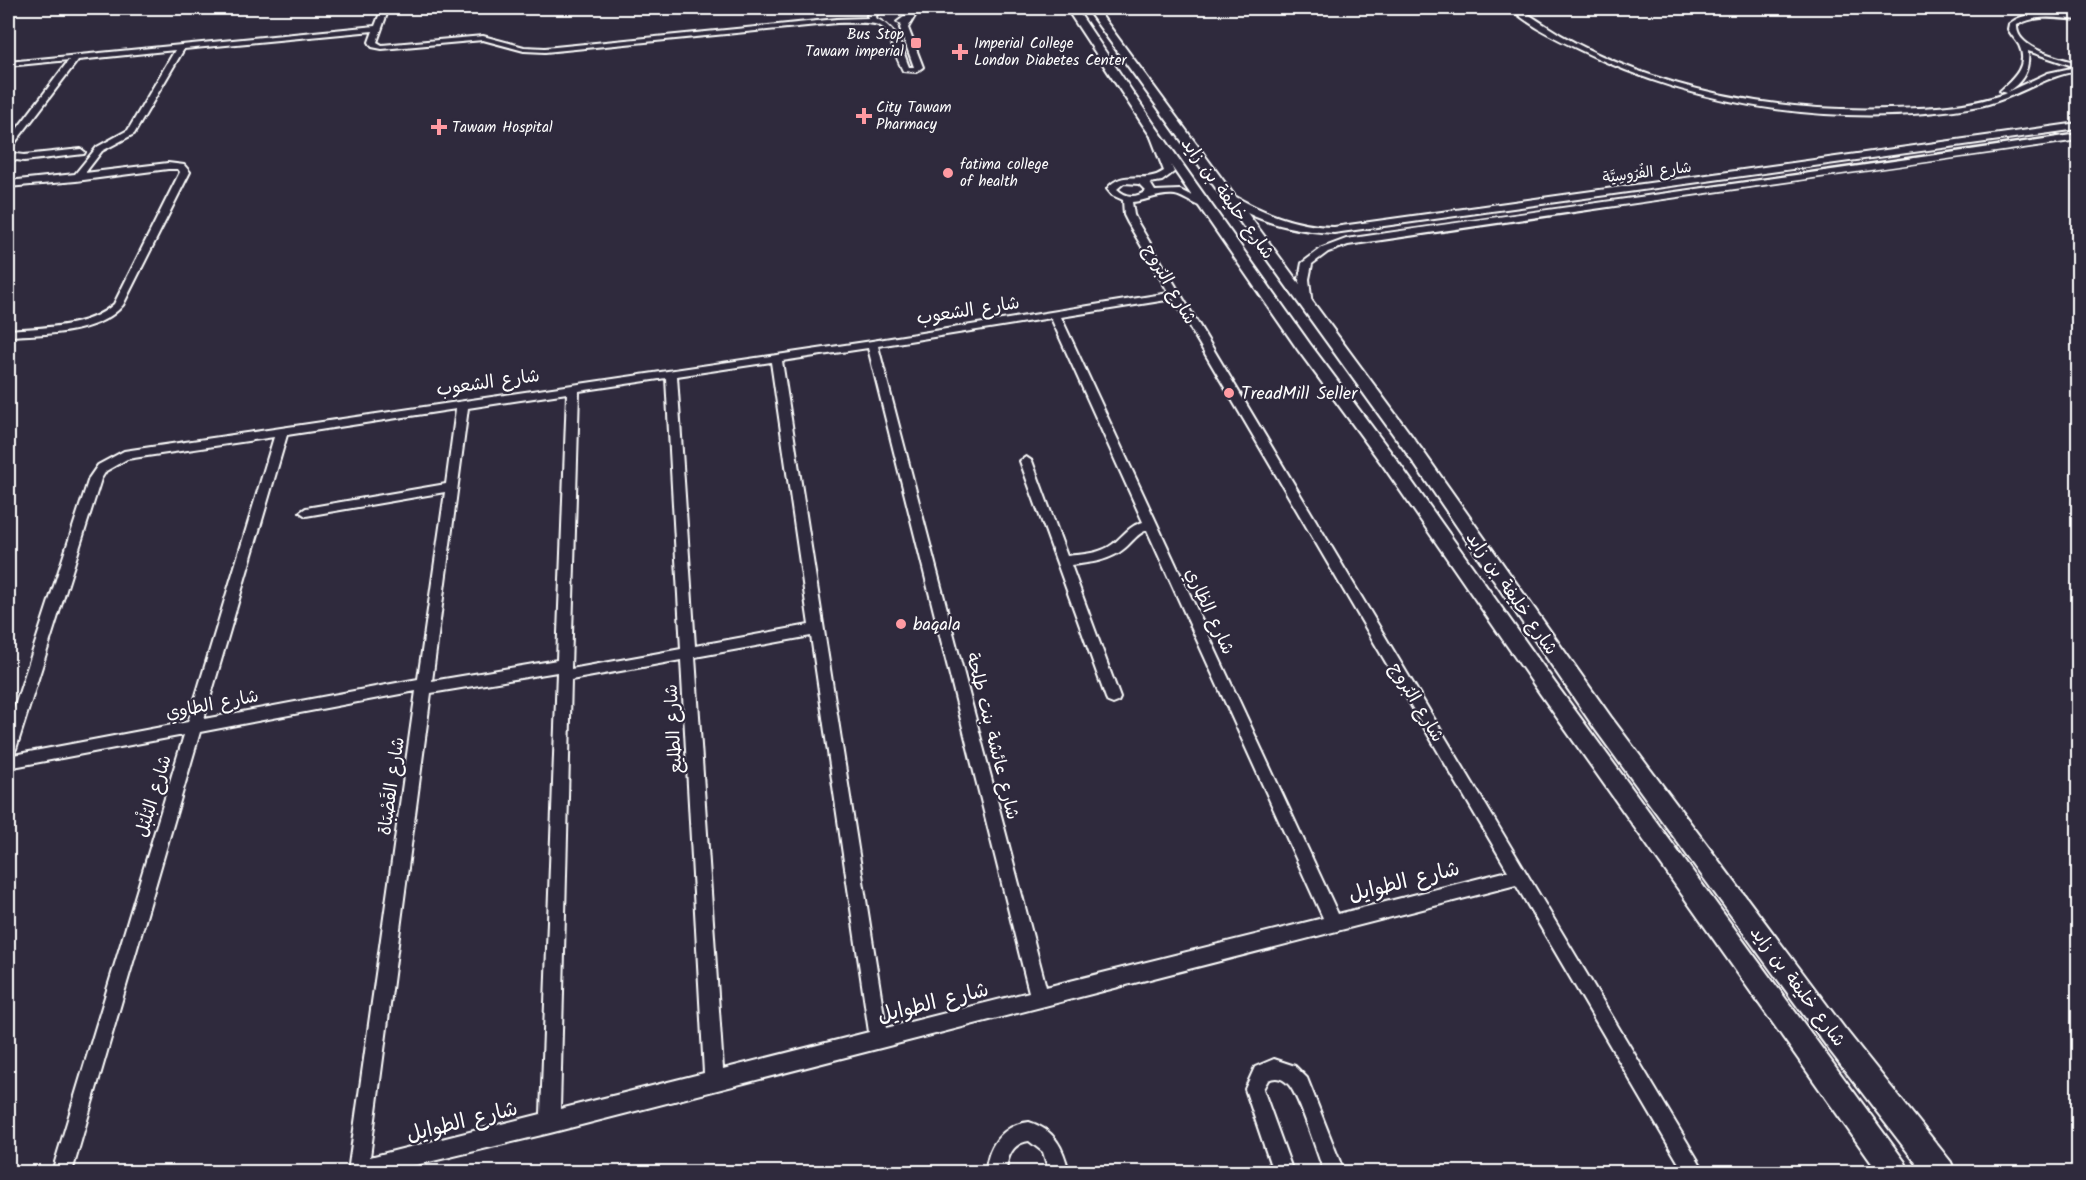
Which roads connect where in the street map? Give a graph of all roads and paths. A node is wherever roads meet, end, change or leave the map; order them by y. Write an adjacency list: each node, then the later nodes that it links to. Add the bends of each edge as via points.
1 (385, 8): 10 (street)
2 (886, 8): 7 (street)
3 (900, 8): 9 (street, via 911,12)
4 (1071, 8): 17 (highway, شارع خليفة بن زايد)
5 (1091, 8): 29 (highway, شارع خليفة بن زايد)
6 (1514, 8): 16 (street, via 1558,38 1601,59 1719,95 1855,112 1922,111)
7 (877, 15): 9 (street); 9 (street, via 892,34 906,69 913,71 919,67 904,28); 10 (street, via 539,50 483,38 378,46 373,42)
8 (2079, 18): 11 (street, via 2037,16 2018,21 2012,29)
9 (907, 20)
10 (379, 28): 12 (street)
11 (2022, 43): 15 (street); 16 (street, via 2026,62 2020,78 2009,88)
12 (181, 47): 13 (street); 21 (street, via 133,129)
13 (76, 57): 14 (street); 20 (street)
14 (8, 64)
15 (2079, 67): 16 (street, via 2051,73 2012,94)
16 (1975, 103)
17 (1149, 124): 26 (street, via 1170,169 1159,179); 32 (highway, شارع خليفة بن زايد)
18 (2079, 126): 24 (street, شارع الفُرُوسِيَّة)
19 (2079, 137): 25 (street, شارع الفُرُوسِيَّة)
20 (8, 146)
21 (98, 149): 22 (street, via 88,154); 27 (street)
22 (82, 151): 23 (street, via 24,158); 27 (street, via 69,172)
23 (8, 156)
24 (1866, 157): 25 (street, via 1786,174); 29 (street, شارع الفُرُوسِيَّة, via 1334,230 1274,222)
25 (1798, 179): 35 (street, شارع الفُرُوسِيَّة, via 1346,242 1307,263)
26 (1141, 181): 30 (street, via 1150,187); 31 (street, شارع البُروج, via 1127,179 1113,185 1114,192)
27 (70, 182): 28 (street); 37 (street, via 168,166 181,167 185,172 112,312 87,323)
28 (8, 184)
29 (1226, 195): 35 (highway, شارع خليفة بن زايد)
30 (1145, 196): 31 (street); 32 (street, via 1178,192); 33 (street, شارع البُروج, via 1137,214)
31 (1127, 199): 33 (street, شارع البُروج, via 1129,215)
32 (1206, 205): 70 (highway, شارع خليفة بن زايد)
33 (1140, 231): 34 (street, شارع البُروج)
34 (1176, 295): 36 (street, شارع الشعوب); 57 (street, شارع البُروج)
35 (1307, 307): 71 (highway, شارع خليفة بن زايد, via 1419,458 1603,723)
36 (1055, 315): 38 (street, شارع الشعوب); 47 (street, شارع الظاري)
37 (8, 333)
38 (872, 344): 39 (street, شارع الشعوب); 59 (street, شارع عائشة بنت طلحة)
39 (776, 358): 40 (street, شارع الشعوب); 49 (street)
40 (671, 374): 41 (street, شارع الشعوب); 50 (street, شارع الطليع)
41 (573, 388): 42 (street, شارع الشعوب); 51 (street)
42 (463, 404): 43 (street, شارع الشعوب); 45 (street, شارع القَصْبَاة)
43 (282, 431): 54 (street, شارع البُلْبُل); 55 (street, شارع الشعوب, via 131,453 102,468 95,478)
44 (1026, 461): 48 (street)
45 (452, 486): 46 (street); 52 (street, شارع القَصْبَاة)
46 (306, 512)
47 (1150, 524): 48 (street, via 1129,533 1110,552); 58 (street, شارع الظاري)
48 (1063, 561): 53 (street)
49 (818, 630): 50 (street, شارع الطاوي); 60 (street)
50 (688, 653): 51 (street, شارع الطاوي); 61 (street, شارع الطليع)
51 (564, 670): 52 (street, شارع الطاوي); 62 (street)
52 (424, 686): 54 (street, شارع الطاوي); 63 (street, شارع القَصْبَاة)
53 (1113, 698)
54 (194, 728): 56 (street, شارع الطاوي); 64 (street, شارع البُلْبُل)
55 (8, 749)
56 (8, 762)
57 (1520, 876): 58 (street, شارع الطوايل); 69 (street, شارع البُروج)
58 (1333, 922): 59 (street, شارع الطوايل)
59 (1040, 998): 60 (street, شارع الطوايل)
60 (879, 1039): 61 (street, شارع الطوايل)
61 (714, 1081): 62 (street, شارع الطوايل)
62 (550, 1123): 63 (street, شارع الطوايل)
63 (358, 1171)
64 (62, 1173)
65 (996, 1173): 66 (street, via 1001,1147 1024,1132 1034,1133 1049,1143)
66 (1059, 1173)
67 (1283, 1173): 68 (street, via 1254,1089 1263,1072 1280,1068 1292,1073 1300,1085)
68 (1334, 1173)
69 (1695, 1173)
70 (1895, 1173)
71 (1941, 1173)

